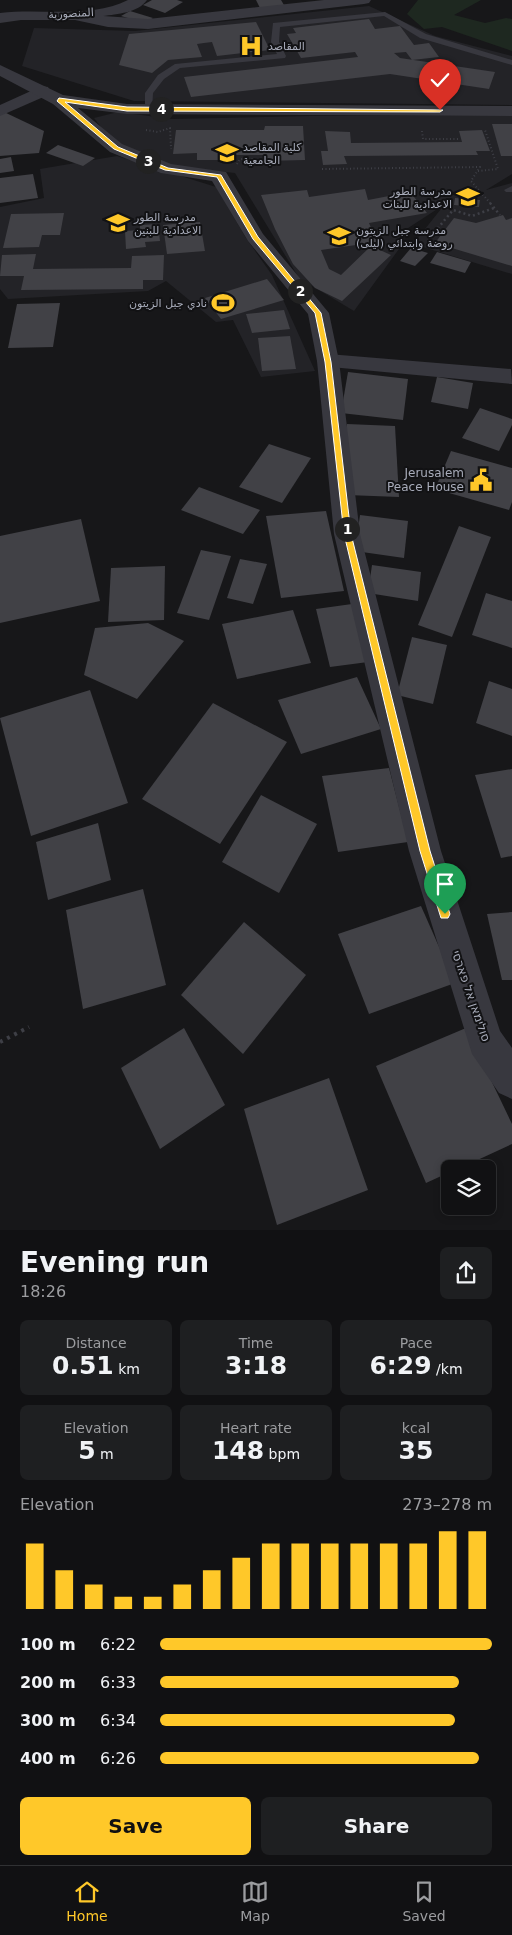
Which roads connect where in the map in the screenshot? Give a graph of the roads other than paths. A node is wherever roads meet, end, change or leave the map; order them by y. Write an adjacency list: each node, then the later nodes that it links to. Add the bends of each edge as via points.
1 (140, 0): 3 (street, المنصورية, via 122,9)
2 (364, 0): 3 (street, via 148,24 108,22)
3 (74, 15): 4 (street, المنصورية)
4 (0, 18)
5 (512, 63): 8 (lane, via 423,36 385,14 276,25 275,42 282,56 178,66 161,77 150,93)
6 (0, 70): 7 (street)
7 (50, 95): 8 (street, via 127,109); 9 (street); 11 (street, סולימאן אל פארסי, via 116,148 167,169 219,176 256,237 318,313)
8 (149, 109): 10 (street)
9 (0, 111)
10 (512, 111)
11 (328, 362): 12 (street); 13 (street, סולימאן אל פארסי, via 347,534 425,851 484,1041)
12 (512, 377)
13 (512, 1080)

